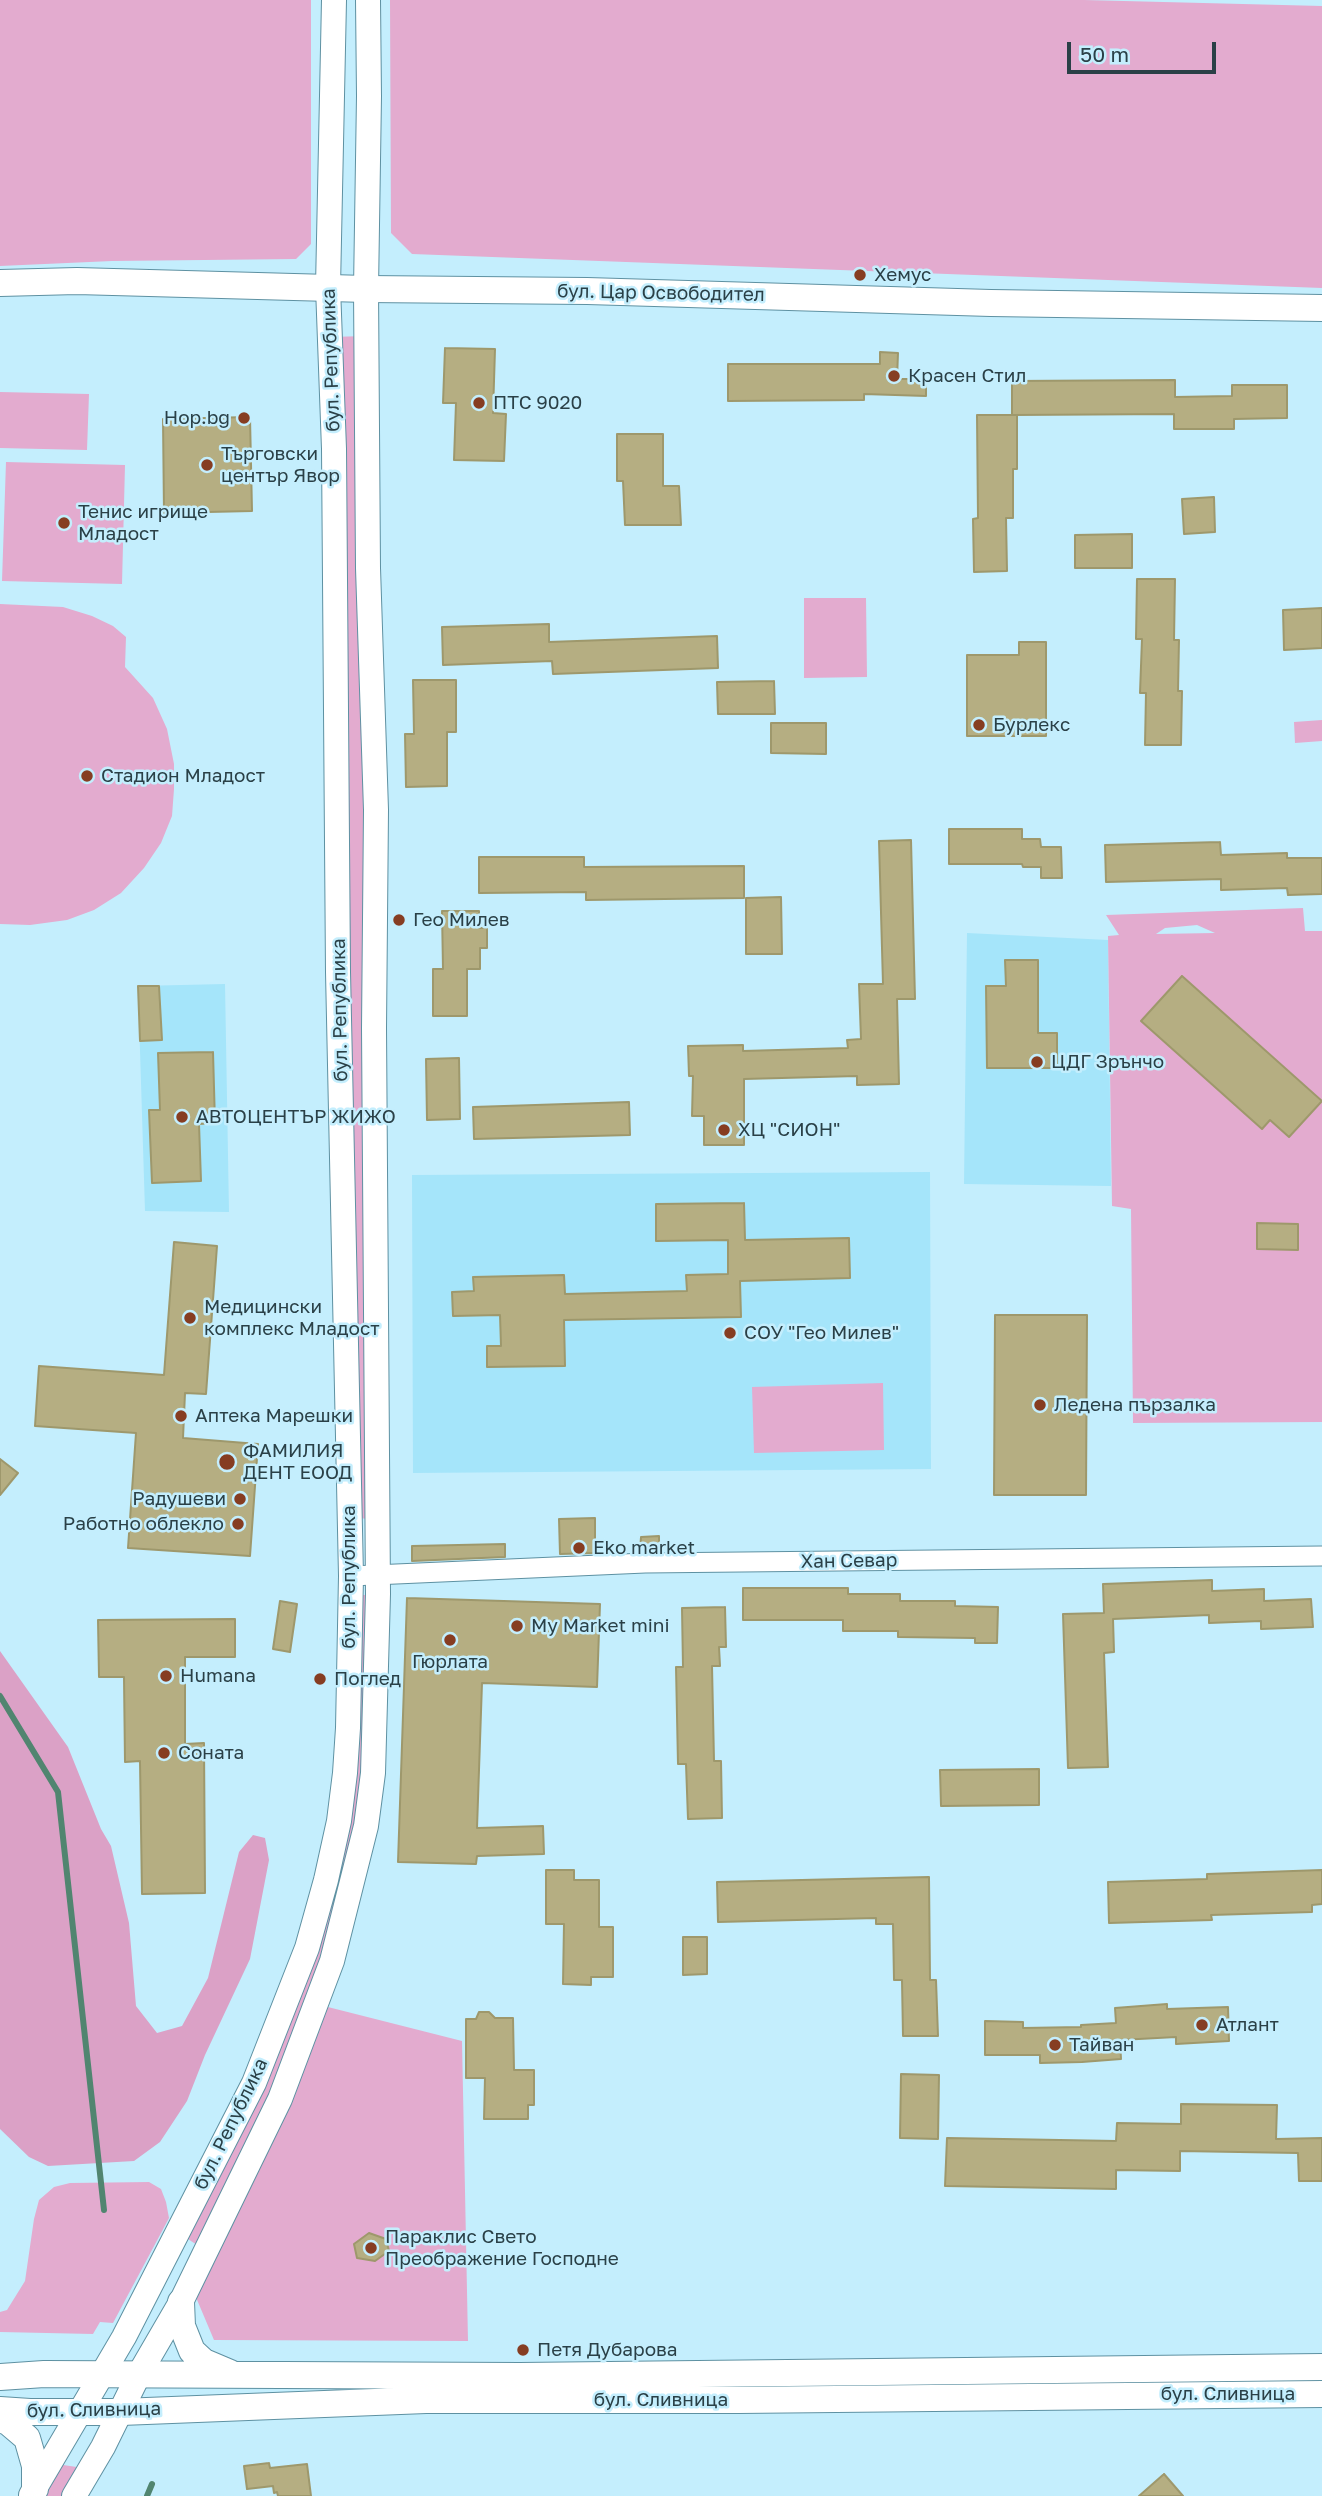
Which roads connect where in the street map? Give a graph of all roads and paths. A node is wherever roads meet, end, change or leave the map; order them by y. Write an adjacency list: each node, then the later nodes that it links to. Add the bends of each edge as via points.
1 (334, 0): 4 (street, бул. Република)
2 (368, 0): 5 (street, бул. Република)
3 (0, 283): 4 (main road, бул. Цар Освободител)
4 (328, 287): 5 (main road, бул. Цар Освободител); 8 (street, бул. Република)
5 (366, 289): 6 (main road, бул. Цар Освободител); 9 (street, бул. Република, via 376,810)
6 (1322, 309)
7 (1322, 1556): 9 (street, Хан Севар, via 645,1563)
8 (351, 1576): 9 (street, Хан Севар); 12 (street, бул. Република, via 345,1773 339,1821 307,1948 254,2083)
9 (377, 1576): 10 (street, бул. Република, via 373,1773 366,1826 335,1950 280,2099)
10 (181, 2302): 13 (street, бул. Република); 14 (main road, via 182,2326 192,2351 204,2362)
11 (1322, 2367): 14 (main road, бул. Сливница)
12 (101, 2375): 13 (main road, бул. Сливница); 15 (main road, бул. Сливница); 19 (street, бул. Република)
13 (138, 2376): 14 (main road, бул. Сливница); 18 (street, бул. Република)
14 (238, 2376)
15 (0, 2377)
16 (1322, 2394): 18 (main road, бул. Сливница, via 426,2400)
17 (0, 2410): 19 (main road, бул. Сливница)
18 (121, 2412): 19 (main road, бул. Сливница); 22 (street, бул. Република)
19 (79, 2413): 21 (street, бул. Република)
20 (0, 2419): 21 (main road, via 27,2438 35,2466)
21 (33, 2493)
22 (74, 2496)

